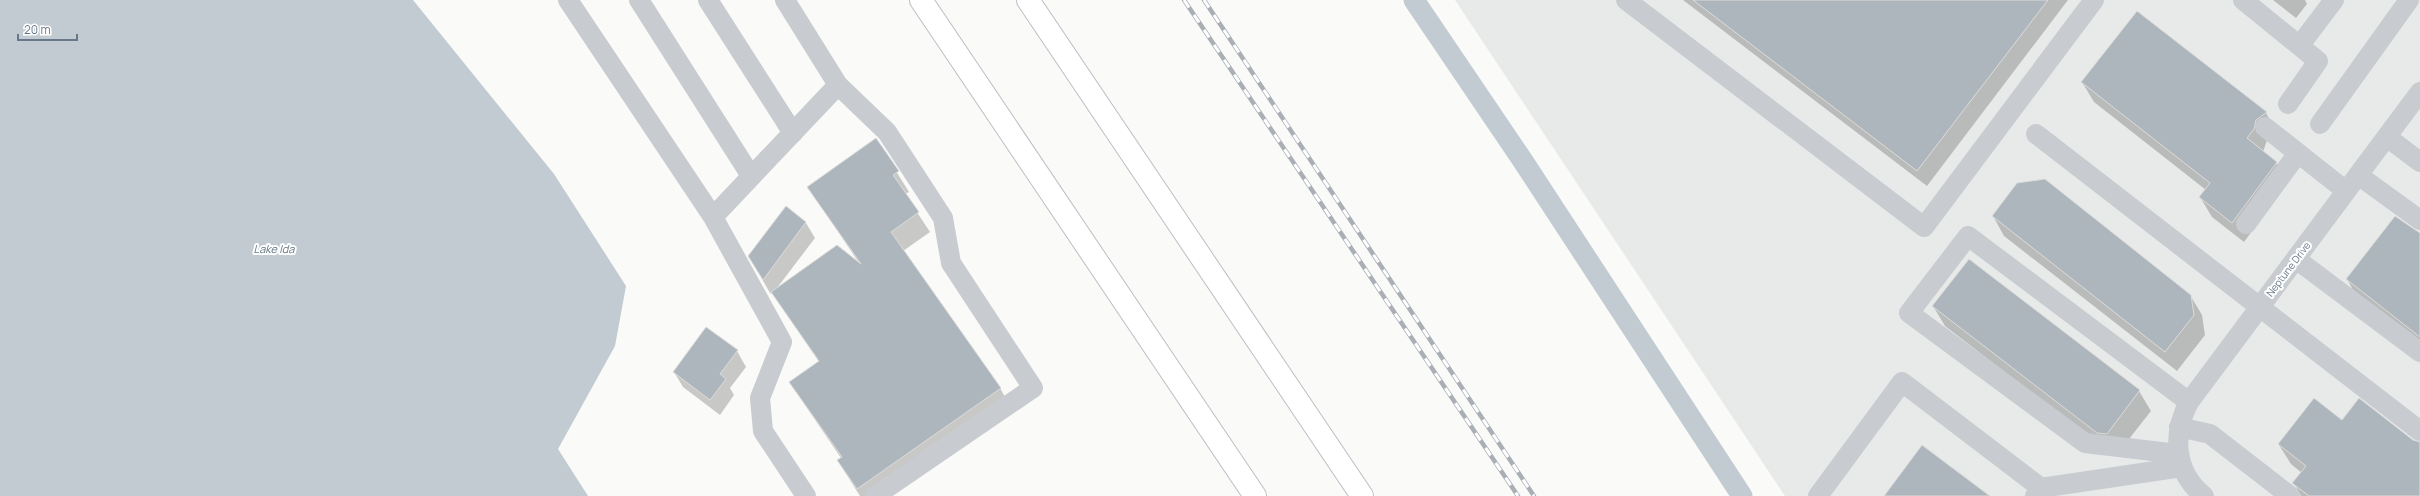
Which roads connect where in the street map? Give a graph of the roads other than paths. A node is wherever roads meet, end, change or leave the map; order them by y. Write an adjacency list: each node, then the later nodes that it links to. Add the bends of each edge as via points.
1 (568, 0): 26 (street)
2 (639, 0): 24 (street)
3 (708, 0): 18 (street)
4 (785, 0): 13 (street)
5 (921, 0): 40 (highway)
6 (1028, 0): 41 (highway)
7 (1626, 0): 8 (street, via 1924,227)
8 (2094, 0)
9 (2243, 0): 12 (street)
10 (2334, 0): 12 (street)
11 (2409, 0): 16 (street)
12 (2300, 45): 15 (street, via 2318,60)
13 (838, 85): 18 (street); 39 (street, via 887,132 943,218 951,263 1033,388)
14 (2420, 92): 20 (street, Neptune Drive)
15 (2288, 104)
16 (2320, 124)
17 (2265, 127): 21 (street)
18 (793, 133): 24 (street)
19 (2036, 134): 30 (street)
20 (2387, 137): 22 (street); 23 (street, Neptune Drive)
21 (2298, 153): 25 (street); 28 (street)
22 (2420, 162)
23 (2358, 175): 25 (street, Neptune Drive); 27 (street)
24 (751, 176): 26 (street)
25 (2346, 192): 29 (street, Neptune Drive)
26 (713, 217): 38 (street, via 782,342 760,398 763,431)
27 (2420, 220)
28 (2246, 224)
29 (2296, 259): 30 (street, Neptune Drive); 31 (street)
30 (2260, 306): 32 (street, Neptune Drive); 34 (street)
31 (2420, 352)
32 (2189, 402): 33 (street, Neptune Drive); 35 (street, via 1968,236 1909,313 2085,443)
33 (2179, 427): 35 (street, Neptune Drive); 43 (street, via 2210,434)
34 (2420, 431)
35 (2180, 461): 36 (street); 37 (street)
36 (2038, 492): 42 (street, via 1902,382)
37 (2197, 494)
38 (806, 496)
39 (875, 496)
40 (1255, 496)
41 (1362, 496)
42 (1818, 496)
43 (2290, 496)

